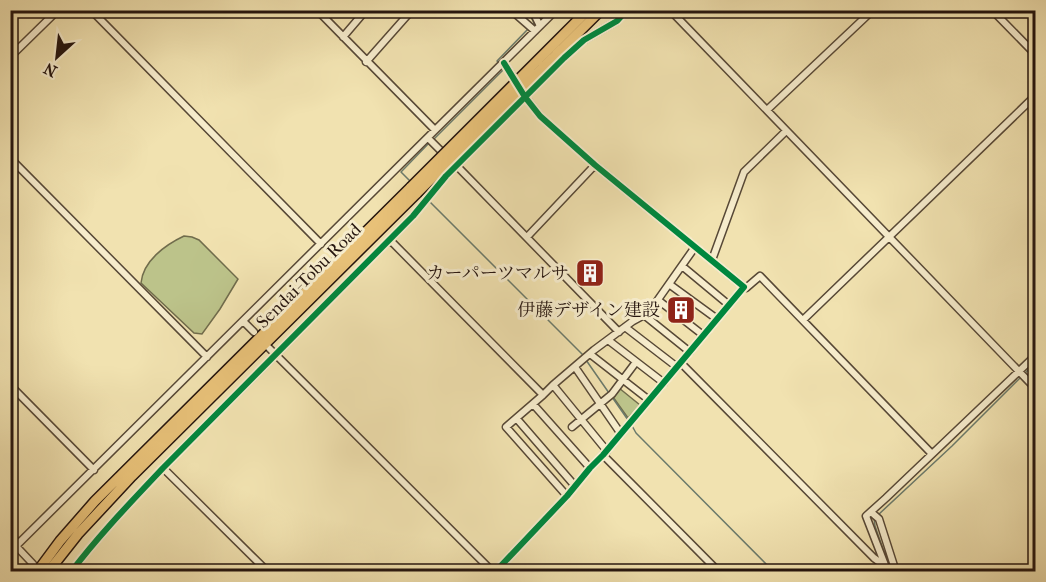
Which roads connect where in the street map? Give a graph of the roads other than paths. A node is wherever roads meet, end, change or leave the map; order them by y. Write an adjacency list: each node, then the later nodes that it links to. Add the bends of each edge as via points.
1 (58, 10): 18 (street)
2 (91, 10): 34 (street)
3 (366, 10): 16 (street)
4 (412, 10): 19 (street)
5 (511, 10): 15 (street)
6 (529, 10): 15 (street, via 535,16)
7 (556, 10): 15 (street)
8 (588, 10): 30 (highway, Sendai-Tobu Road, bridge)
9 (627, 10): 22 (street, via 617,21 584,40)
10 (670, 10): 23 (street)
11 (873, 10): 23 (street)
12 (992, 10): 17 (street)
13 (318, 11): 16 (street)
14 (600, 12): 30 (highway, Sendai-Tobu Road, bridge)
15 (536, 29): 20 (street)
16 (343, 37): 19 (street)
17 (1035, 55)
18 (10, 57)
19 (366, 62): 24 (street)
20 (504, 63): 22 (street); 24 (street)
21 (1035, 94): 32 (street)
22 (525, 97): 28 (street); 29 (street, via 540,116)
23 (767, 110): 25 (street)
24 (435, 130): 26 (street)
25 (786, 131): 32 (street); 36 (street, via 744,172)
26 (431, 140): 28 (street); 34 (street)
27 (10, 159): 54 (street)
28 (456, 165): 31 (street); 33 (street)
29 (595, 165): 31 (street); 35 (street)
30 (414, 190): 84 (highway, Sendai-Tobu Road, via 103,493); 86 (highway, Sendai-Tobu Road, via 116,491)
31 (527, 237): 46 (street)
32 (889, 237): 44 (street); 59 (street)
33 (390, 240): 52 (street); 65 (street)
34 (321, 244): 45 (street)
35 (695, 247): 36 (street); 37 (street)
36 (712, 260): 39 (street)
37 (682, 266): 38 (street); 41 (street)
38 (669, 284): 40 (street); 43 (street)
39 (744, 287): 41 (street); 44 (street, via 760,276)
40 (658, 300): 42 (street); 48 (street)
41 (729, 305): 43 (street)
42 (644, 315): 46 (street); 51 (street)
43 (717, 319): 48 (street)
44 (803, 320): 74 (street)
45 (243, 321): 47 (street); 54 (street)
46 (622, 330): 49 (street); 57 (street)
47 (254, 333)
48 (704, 335): 51 (street)
49 (608, 340): 55 (street); 56 (street)
50 (268, 348): 52 (street)
51 (690, 352): 57 (street)
52 (275, 355): 75 (street); 89 (street)
53 (1035, 355): 59 (street)
54 (207, 357): 77 (street)
55 (587, 357): 58 (street); 60 (street)
56 (636, 362): 60 (street); 61 (street)
57 (679, 365): 61 (street); 85 (street)
58 (575, 367): 62 (street); 68 (street)
59 (1021, 374): 64 (street); 74 (street)
60 (623, 379): 66 (street); 68 (street)
61 (664, 383): 66 (street)
62 (553, 385): 65 (street); 70 (street)
63 (10, 386): 77 (street)
64 (1035, 389)
65 (543, 395): 67 (street)
66 (649, 400): 72 (street)
67 (534, 404): 69 (street); 76 (street)
68 (600, 404): 70 (street); 72 (street)
69 (517, 419): 78 (street); 79 (street, via 506,427)
70 (581, 420): 71 (street); 73 (street)
71 (572, 427)
72 (621, 434): 73 (street)
73 (605, 453): 76 (street); 90 (street)
74 (932, 454): 80 (street)
75 (163, 468): 87 (street); 88 (street)
76 (590, 468): 78 (street)
77 (94, 470): 82 (street)
78 (575, 486): 79 (street)
79 (567, 496): 89 (street)
80 (874, 515): 85 (street, via 866,516); 91 (street)
81 (10, 522): 82 (street)
82 (16, 546): 83 (street); 84 (street)
83 (10, 552)
84 (35, 568)
85 (886, 569)
86 (48, 572)
87 (71, 572)
88 (268, 572)
89 (494, 572)
90 (719, 572)
91 (896, 572)

